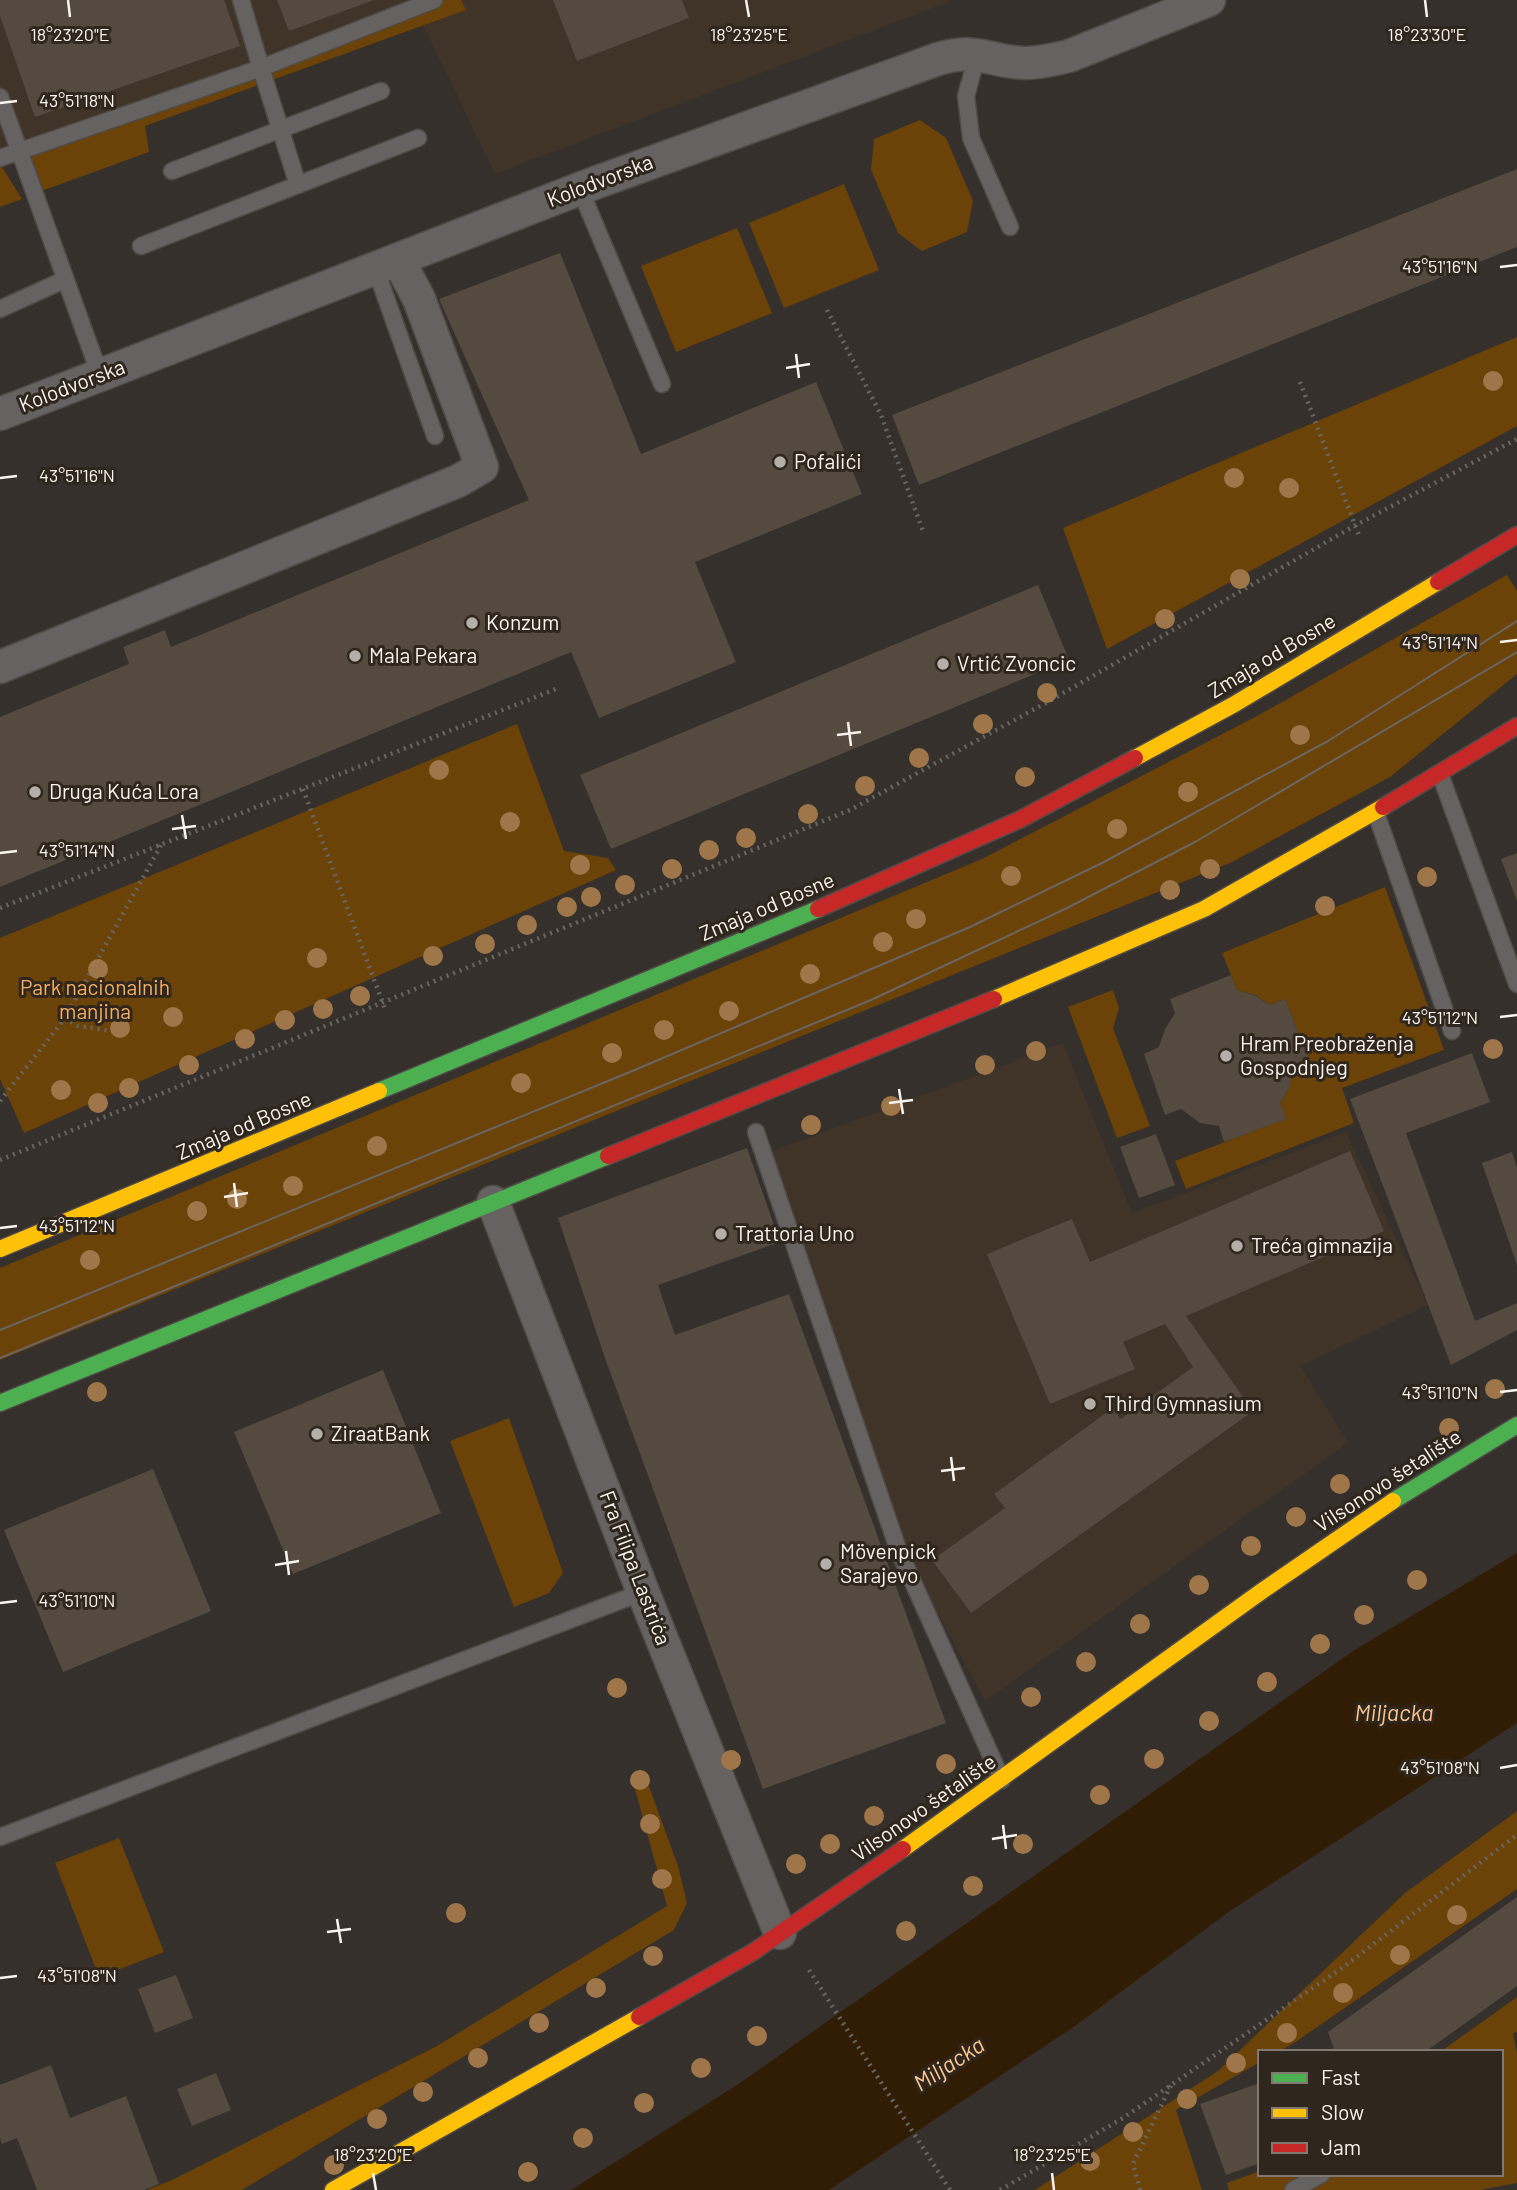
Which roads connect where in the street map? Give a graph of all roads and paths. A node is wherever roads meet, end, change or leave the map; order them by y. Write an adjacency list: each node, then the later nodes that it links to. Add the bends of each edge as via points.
1 (241, 0): 5 (lane)
2 (434, 0): 5 (lane)
3 (1209, 0): 4 (street, Kolodvorska, via 1069,56 1024,63)
4 (978, 53): 14 (street, Kolodvorska, via 938,59); 15 (lane, via 965,96 971,138)
5 (261, 68): 8 (lane); 10 (lane)
6 (382, 91): 8 (lane)
7 (0, 97): 10 (lane)
8 (281, 130): 12 (lane); 13 (lane)
9 (418, 138): 13 (lane)
10 (18, 152): 11 (lane); 18 (lane)
11 (0, 158)
12 (172, 171)
13 (298, 185): 16 (lane)
14 (580, 189): 17 (street, Kolodvorska); 23 (lane)
15 (1010, 227)
16 (141, 246)
17 (387, 266): 21 (street, Kolodvorska); 25 (lane); 31 (street, via 418,299 482,467 446,487)
18 (64, 280): 19 (lane); 21 (lane)
19 (0, 310)
20 (827, 310): 28 (path, via 881,415)
21 (100, 375): 24 (street, Kolodvorska)
22 (1300, 382): 27 (path)
23 (662, 384)
24 (0, 414)
25 (435, 436)
26 (1517, 439): 27 (path)
27 (1356, 526): 30 (path); 40 (path, via 850,810)
28 (924, 534)
29 (1517, 535): 49 (main road, Zmaja od Bosne, via 1233,705 1021,819 808,913)
30 (1360, 538)
31 (0, 667)
32 (556, 689): 35 (path)
33 (1517, 726): 34 (main road)
34 (1440, 774): 36 (main road); 39 (lane)
35 (303, 789): 37 (path); 40 (path)
36 (1376, 813): 44 (lane); 48 (main road, via 1204,909 1101,956)
37 (162, 844): 38 (path); 42 (path)
38 (0, 908)
39 (1517, 984)
40 (383, 1003): 41 (path); 47 (path)
41 (385, 1009)
42 (65, 1018): 43 (path, via 78,1026); 45 (path)
43 (112, 1031)
44 (1452, 1031)
45 (0, 1101)
46 (755, 1132): 53 (lane, via 898,1549)
47 (0, 1160)
48 (493, 1202): 50 (main road); 52 (street, Fra Filipa Lastrića)
49 (0, 1249)
50 (0, 1403)
51 (1517, 1425): 53 (main road, Vilsonovo šetalište, via 1430,1476 1262,1591)
52 (643, 1592): 55 (lane); 56 (street, Fra Filipa Lastrića)
53 (1002, 1780): 56 (main road, Vilsonovo šetalište)
54 (1517, 1835): 58 (path, via 1342,1968)
55 (0, 1837)
56 (780, 1933): 60 (main road, Vilsonovo šetalište)
57 (809, 1970): 61 (path)
58 (1171, 2085): 62 (path); 63 (path, via 1133,2164)
59 (1318, 2176): 64 (lane)
60 (333, 2190)
61 (950, 2190)
62 (1000, 2190)
63 (1140, 2190)
64 (1293, 2190)

